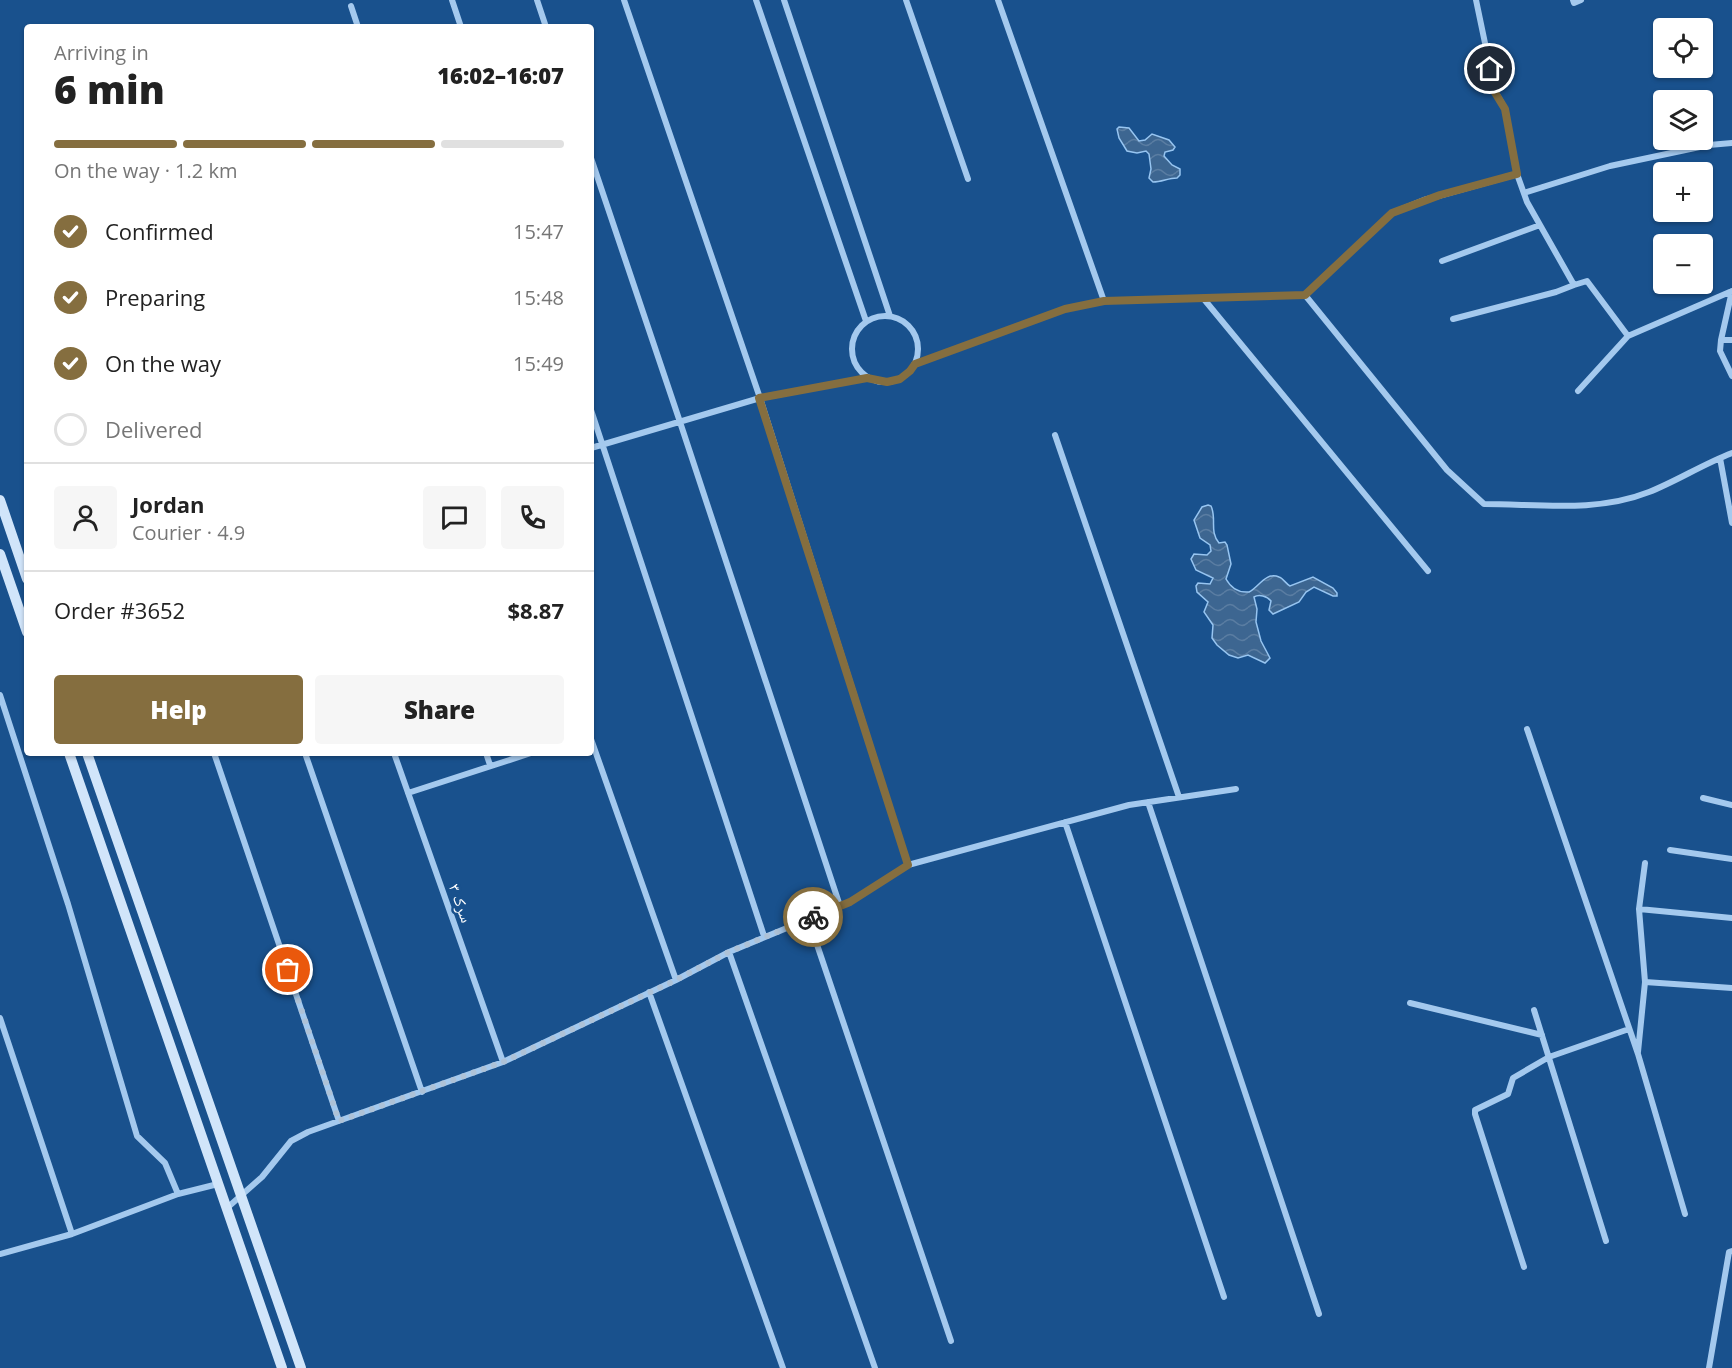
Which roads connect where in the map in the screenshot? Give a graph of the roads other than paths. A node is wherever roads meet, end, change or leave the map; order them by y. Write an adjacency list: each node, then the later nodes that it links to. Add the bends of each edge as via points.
1 (452, 0): 13 (street)
2 (537, 0): 14 (street)
3 (624, 0): 38 (street)
4 (756, 0): 30 (street)
5 (784, 0): 28 (street)
6 (906, 0): 18 (street)
7 (998, 0): 26 (street)
8 (1476, 0): 17 (street, via 1494,91 1505,109)
9 (1573, 0): 10 (street)
10 (1581, 0)
11 (351, 6): 12 (street)
12 (357, 24)
13 (460, 24)
14 (545, 24)
15 (1732, 143): 19 (street, via 1610,166)
16 (594, 167): 40 (street)
17 (1517, 174): 19 (street); 24 (street, via 1392,213)
18 (968, 179)
19 (1524, 193): 20 (street)
20 (1540, 225): 21 (street); 22 (street)
21 (1442, 261)
22 (1574, 285): 29 (street); 31 (street, via 1587,281)
23 (1732, 290): 27 (street); 31 (street)
24 (1305, 295): 25 (street); 45 (street, via 1447,470 1484,504 1588,505 1622,500 1648,493)
25 (1203, 298): 26 (street); 50 (street)
26 (1104, 301): 34 (street, via 1065,309)
27 (1731, 304): 32 (street)
28 (890, 316): 30 (street); 34 (street, via 908,323 915,334 919,347)
29 (1452, 319)
30 (866, 321): 36 (street, via 853,337 851,350)
31 (1628, 336): 37 (street)
32 (1721, 340): 33 (street); 35 (street, via 1720,351)
33 (1732, 340)
34 (915, 364): 36 (street, via 900,379 887,382)
35 (1732, 376)
36 (867, 378): 38 (street)
37 (1578, 392)
38 (759, 398): 40 (street); 73 (street)
39 (594, 418): 42 (street)
40 (680, 422): 42 (street); 74 (street)
41 (1055, 435): 65 (street)
42 (603, 444): 43 (street); 78 (street)
43 (594, 447)
44 (1732, 453): 45 (street)
45 (1720, 458): 47 (street)
46 (0, 500): 49 (main road)
47 (1732, 523)
48 (0, 554): 51 (main road)
49 (24, 570)
50 (1428, 571)
51 (24, 623)
52 (0, 695): 95 (street, via 137,1136 165,1163)
53 (1527, 729): 87 (street)
54 (594, 747): 80 (street)
55 (70, 756): 94 (main road)
56 (88, 756): 96 (main road)
57 (215, 756): 93 (street)
58 (306, 756): 92 (street)
59 (395, 756): 64 (street, سرک ۳)
60 (487, 756): 62 (street)
61 (521, 756): 62 (street)
62 (490, 765): 64 (street)
63 (1236, 789): 65 (street)
64 (408, 793): 91 (street, سرک ۳)
65 (1179, 797): 67 (street)
66 (1704, 798): 68 (street)
67 (1148, 802): 69 (street); 105 (street)
68 (1732, 805)
69 (1065, 822): 73 (street); 104 (street)
70 (1670, 850): 71 (street)
71 (1732, 859)
72 (1645, 863): 75 (street)
73 (908, 865): 74 (street)
74 (840, 906): 76 (street)
75 (1639, 909): 77 (street); 81 (street)
76 (808, 918): 78 (street); 106 (street)
77 (1732, 918)
78 (764, 936): 79 (street)
79 (729, 952): 80 (street); 110 (street)
80 (676, 980): 83 (street)
81 (1646, 982): 82 (street); 89 (street)
82 (1732, 988)
83 (649, 992): 91 (street); 109 (street)
84 (1410, 1003): 88 (street)
85 (1534, 1010): 88 (street)
86 (0, 1018): 99 (street)
87 (1629, 1029): 89 (street); 90 (street)
88 (1542, 1035): 90 (street)
89 (1638, 1054): 98 (street)
90 (1549, 1057): 100 (street); 103 (street, via 1513,1078 1508,1094 1478,1107 1475,1114)
91 (503, 1062): 92 (street)
92 (422, 1092): 93 (street)
93 (339, 1121): 96 (street, via 291,1141 262,1177)
94 (219, 1184): 95 (street); 97 (main road)
95 (178, 1194): 99 (street)
96 (240, 1195): 97 (street); 108 (main road)
97 (227, 1208): 107 (main road)
98 (1685, 1214)
99 (72, 1234): 102 (street)
100 (1606, 1241)
101 (1732, 1251): 111 (street)
102 (0, 1254)
103 (1524, 1267)
104 (1224, 1297)
105 (1319, 1314)
106 (951, 1341)
107 (282, 1368)
108 (301, 1368)
109 (783, 1368)
110 (875, 1368)
111 (1709, 1368)

